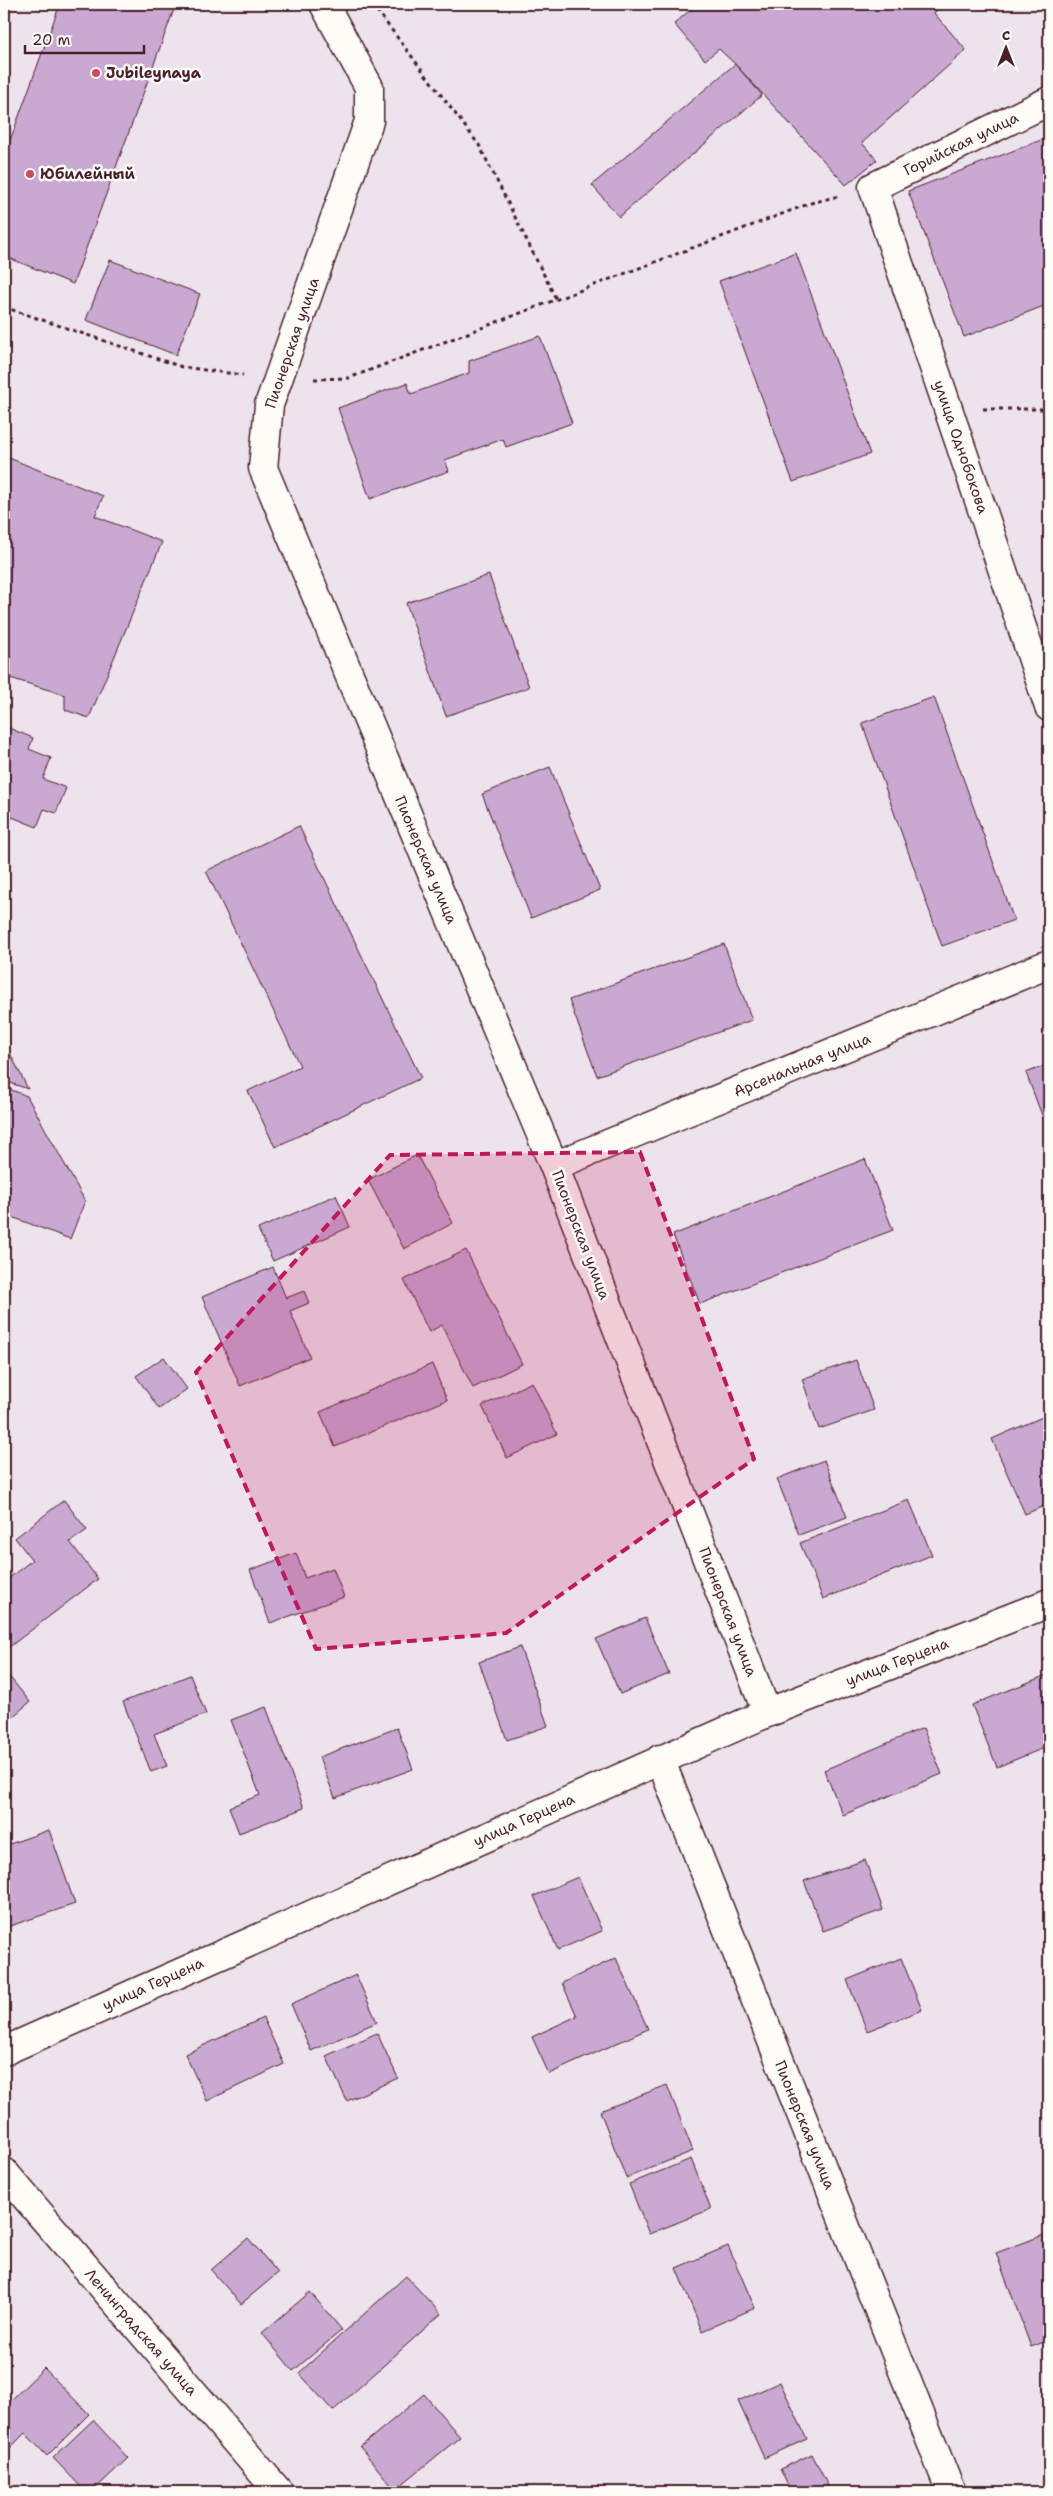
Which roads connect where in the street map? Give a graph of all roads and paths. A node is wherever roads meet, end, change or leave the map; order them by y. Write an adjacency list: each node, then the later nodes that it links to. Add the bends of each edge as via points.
1 (324, 4): 7 (street, Пионерская улица, via 369,87 369,121)
2 (372, 4): 5 (path, via 479,145)
3 (1049, 101): 4 (street, Горийская улица)
4 (873, 187): 5 (path, via 811,202); 8 (street, улица Однобокова)
5 (556, 299): 7 (path, via 349,378)
6 (4, 307): 7 (path, via 182,367)
7 (279, 379): 12 (street, Пионерская улица, via 269,405 263,468)
8 (948, 408): 9 (path); 10 (street, улица Однобокова)
9 (1049, 409)
10 (1049, 707)
11 (1049, 964): 12 (street, Арсенальная улица)
12 (554, 1166): 14 (street, Пионерская улица)
13 (1049, 1602): 14 (street, улица Герцена)
14 (767, 1713): 15 (street, улица Герцена)
15 (660, 1759): 16 (street, улица Герцена); 19 (street, Пионерская улица)
16 (4, 2051)
17 (4, 2172): 18 (street, Ленинградская улица)
18 (278, 2492)
19 (951, 2492)

